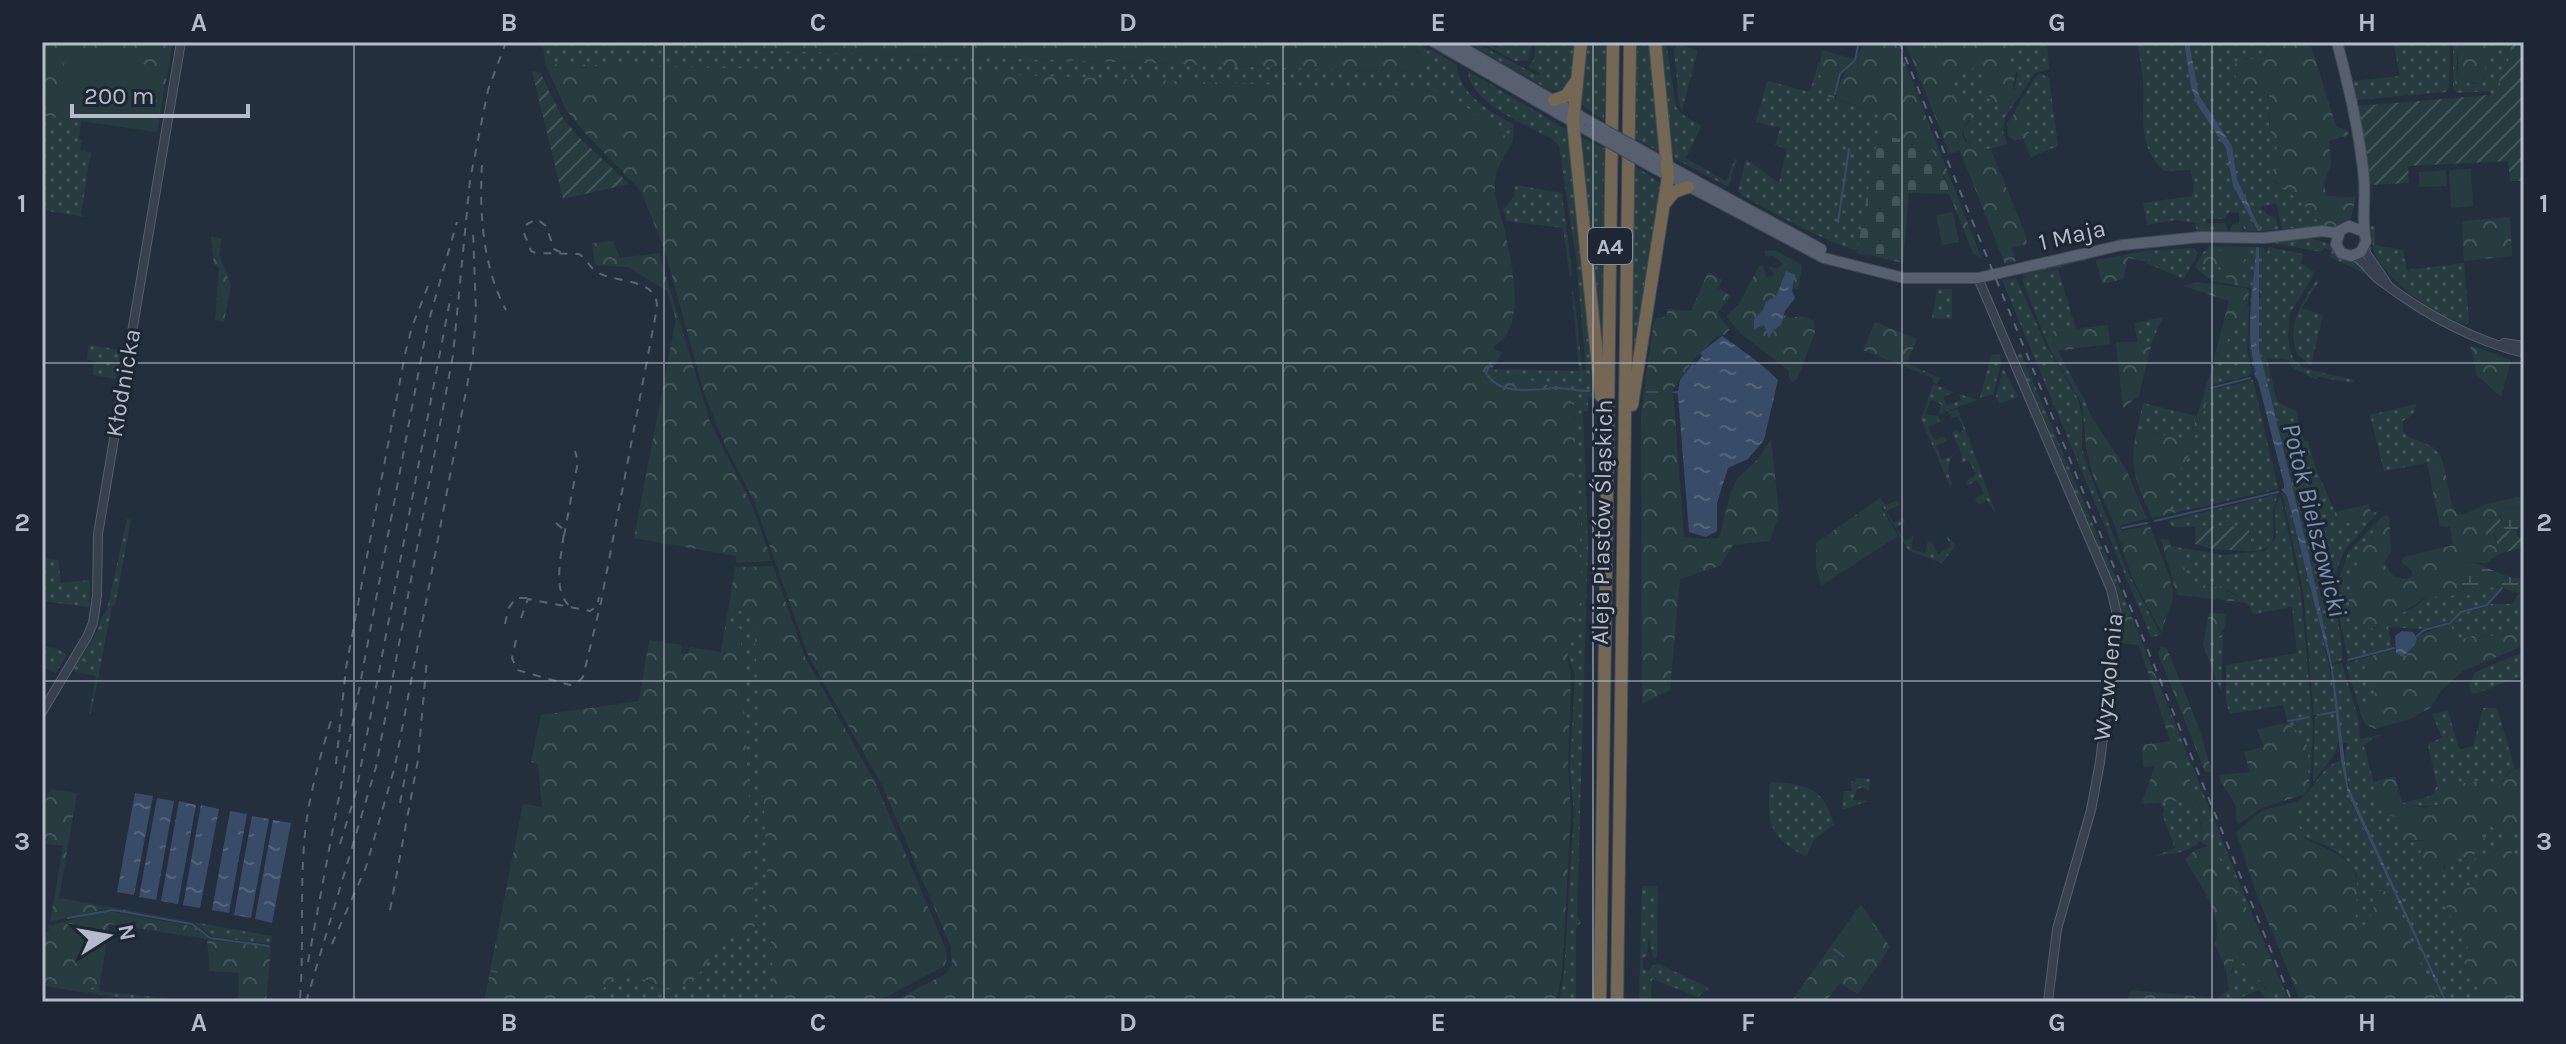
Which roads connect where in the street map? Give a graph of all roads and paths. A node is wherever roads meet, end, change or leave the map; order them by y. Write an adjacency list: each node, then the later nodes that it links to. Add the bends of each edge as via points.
1 (181, 42): 30 (street, Kłodnicka, via 98,534 95,615)
2 (1434, 42): 11 (main road, 1 Maja)
3 (1453, 42): 10 (main road, 1 Maja)
4 (1581, 42): 9 (highway)
5 (1613, 42): 29 (highway, Aleja Piastów Śląskich / A4)
6 (1630, 42): 28 (highway, Aleja Piastów Śląskich / A4)
7 (1655, 42): 12 (highway)
8 (2337, 42): 14 (main road, via 2352,104)
9 (1576, 80): 10 (highway, via 1566,96); 11 (highway)
10 (1554, 100): 11 (main road, 1 Maja)
11 (1573, 116): 12 (main road, 1 Maja, bridge); 29 (highway)
12 (1669, 171): 13 (main road, 1 Maja); 15 (highway); 22 (main road, 1 Maja)
13 (1688, 187): 15 (highway, via 1674,192); 22 (main road, 1 Maja, via 1811,251)
14 (2364, 198): 16 (main road, via 2356,220); 17 (main road)
15 (1664, 205): 28 (highway)
16 (2344, 229): 17 (main road); 18 (main road, 1 Maja); 19 (main road)
17 (2362, 231): 20 (main road)
18 (2313, 233): 19 (main road); 23 (main road, 1 Maja, via 2114,246)
19 (2336, 244): 21 (main road, via 2341,253)
20 (2365, 245): 21 (main road); 24 (street)
21 (2354, 256): 24 (street)
22 (1844, 262): 23 (main road, 1 Maja, via 1904,278)
23 (1978, 278): 33 (street, Wyzwolenia, via 2111,589 2118,619 2095,791 2057,929)
24 (2388, 285): 25 (street, via 2431,315)
25 (2487, 340): 26 (street); 27 (street)
26 (2524, 346)
27 (2524, 353)
28 (1625, 448): 32 (highway, Aleja Piastów Śląskich / A4)
29 (1607, 451): 31 (highway, Aleja Piastów Śląskich / A4)
30 (42, 712)
31 (1600, 1002)
32 (1617, 1002)
33 (2048, 1002)

